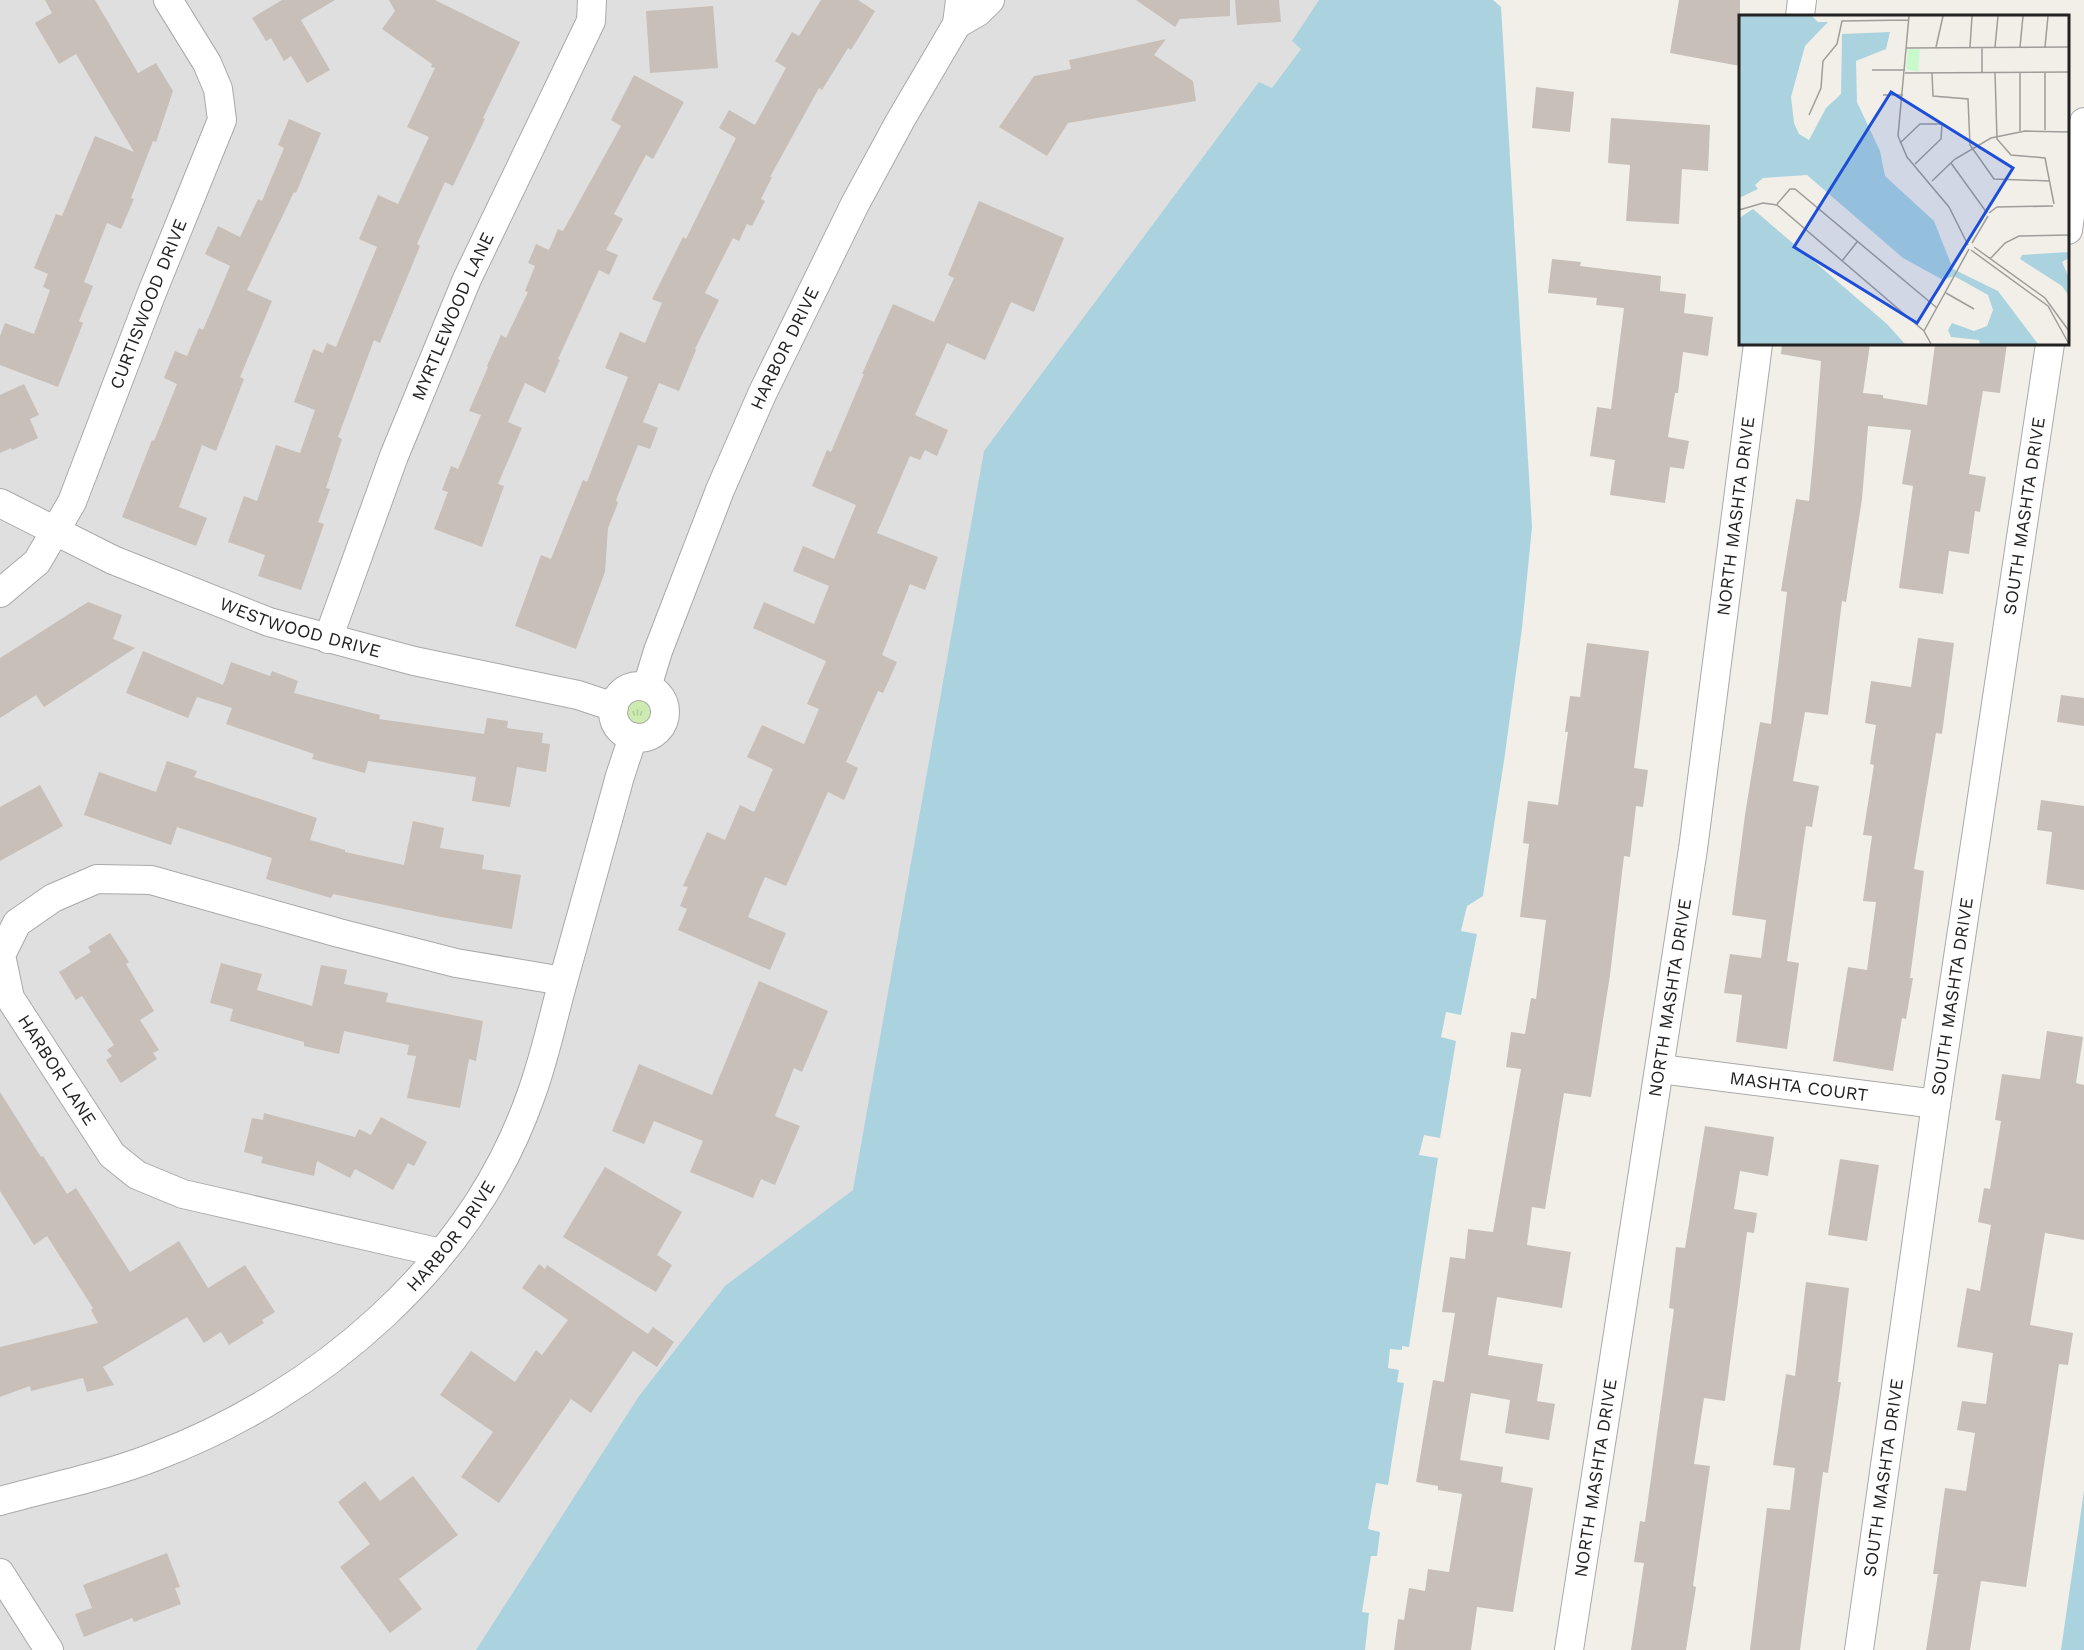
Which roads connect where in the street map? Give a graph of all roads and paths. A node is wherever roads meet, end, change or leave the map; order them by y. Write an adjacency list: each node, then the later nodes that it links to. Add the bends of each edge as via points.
1 (168, 0): 12 (street, CURTISWOOD DRIVE, via 207,63 218,89 222,120 72,502)
2 (592, 0): 14 (street, MYRTLEWOOD LANE, via 591,21 467,279 394,456)
3 (990, 0): 5 (street, HARBOR DRIVE, via 978,12)
4 (1802, 0): 6 (street)
5 (959, 12): 15 (street, HARBOR DRIVE, via 855,204 763,392 720,490)
6 (1800, 15)
7 (2084, 122): 8 (street)
8 (2069, 217)
9 (1758, 345): 19 (street, NORTH MASHTA DRIVE, via 1693,849)
10 (2050, 345): 20 (street, SOUTH MASHTA DRIVE)
11 (0, 503): 12 (street, WESTWOOD DRIVE)
12 (57, 531): 13 (street, CURTISWOOD DRIVE, via 37,562); 14 (street, WESTWOOD DRIVE, via 113,560 269,622)
13 (0, 593)
14 (328, 639): 16 (street, WESTWOOD DRIVE)
15 (647, 687): 16 (street, via 622,692); 17 (street, via 661,698 665,718 655,733)
16 (614, 707): 17 (street, via 620,729)
17 (633, 737): 18 (street, HARBOR DRIVE)
18 (563, 981): 21 (street, HARBOR DRIVE, via 531,1096 501,1164 471,1214); 21 (street, HARBOR LANE, via 456,963 151,880 97,879 54,898 17,923 1,955 9,998 112,1155 137,1175 183,1194)
19 (1660, 1069): 20 (street, MASHTA COURT); 25 (street, NORTH MASHTA DRIVE)
20 (1936, 1104): 26 (street, SOUTH MASHTA DRIVE)
21 (441, 1253): 22 (street, HARBOR DRIVE, via 387,1313 339,1354 252,1411 153,1458)
22 (0, 1502)
23 (0, 1573): 24 (street)
24 (49, 1650)
25 (1569, 1650)
26 (1859, 1650)

